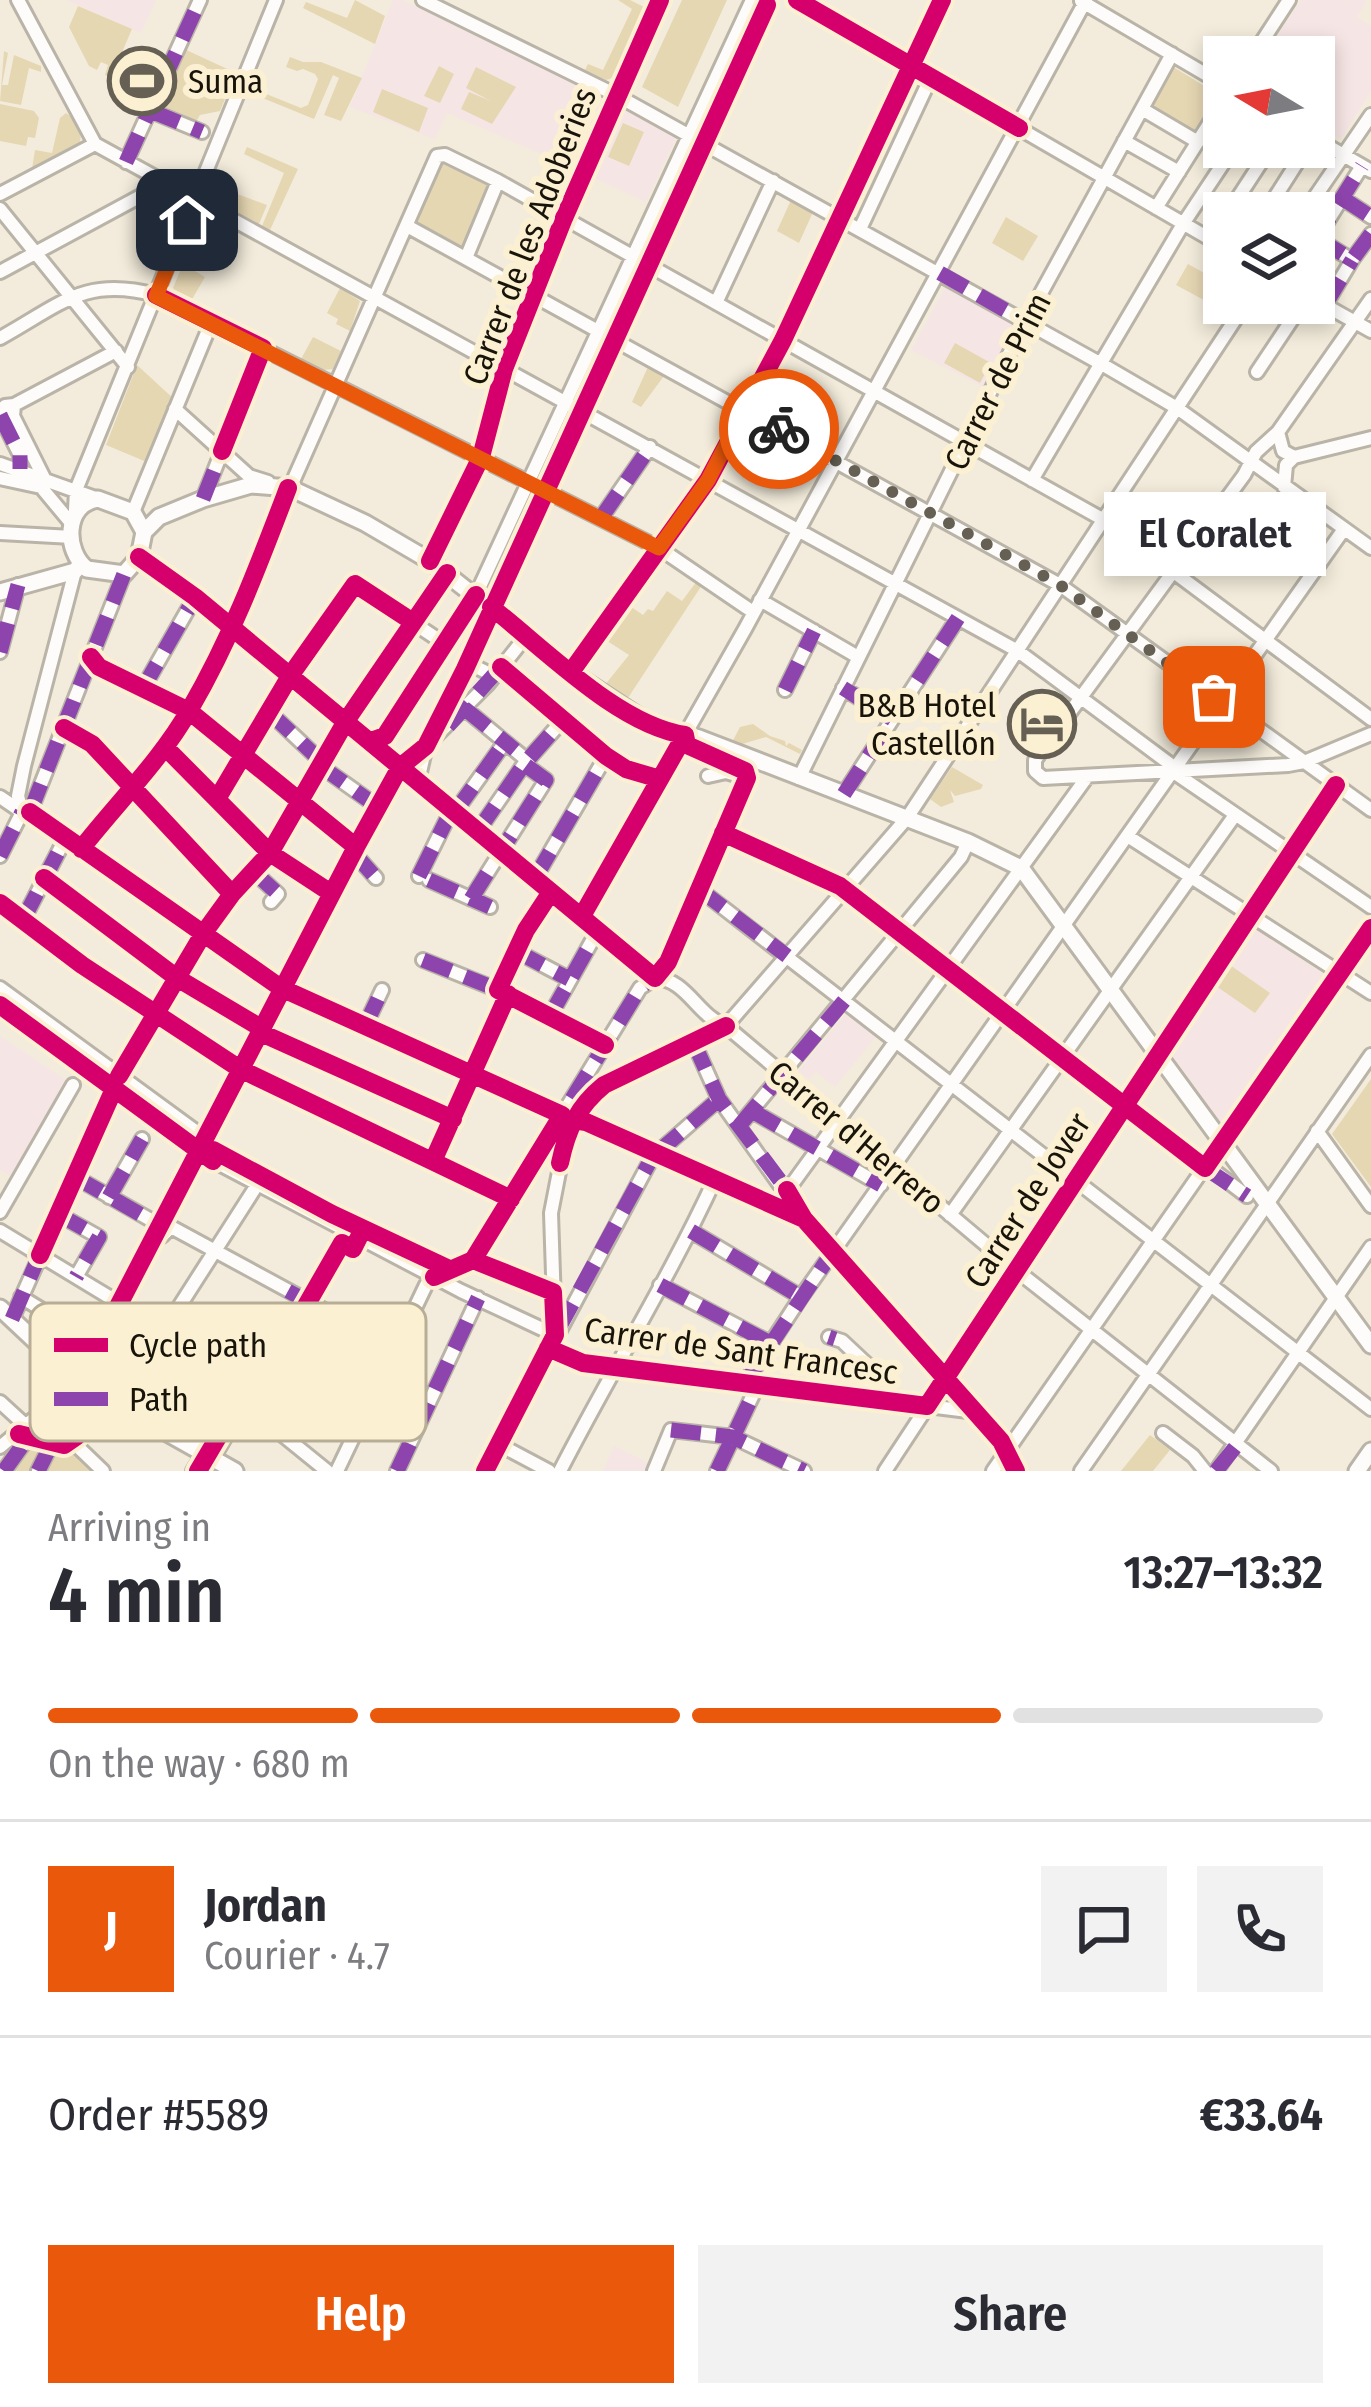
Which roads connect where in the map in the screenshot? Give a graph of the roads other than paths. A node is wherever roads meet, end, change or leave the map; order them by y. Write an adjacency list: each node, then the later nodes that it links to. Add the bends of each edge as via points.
1 (18, 0): 27 (street)
2 (200, 0): 19 (street)
3 (275, 0): 41 (street)
4 (423, 0): 17 (street)
5 (660, 0): 17 (street, Carrer de les Adoberies)
6 (752, 0): 24 (street)
7 (797, 0): 11 (street)
8 (942, 0): 14 (street)
9 (1289, 0): 12 (street)
10 (1084, 1): 13 (street); 21 (street)
11 (819, 6): 14 (street)
12 (1266, 36)
13 (1172, 54): 15 (street); 18 (street, Carrer de Prim)
14 (911, 65): 16 (street); 47 (street)
15 (1203, 72)
16 (931, 77): 21 (street); 50 (street)
17 (616, 95): 24 (street); 46 (street, Carrer de les Adoberies)
18 (1142, 109): 25 (street, Carrer de Prim); 26 (street)
19 (151, 111): 22 (street); 30 (street)
20 (1371, 115): 29 (street)
21 (1018, 128): 34 (street); 59 (street)
22 (202, 132)
23 (1203, 134): 26 (street)
24 (689, 135): 36 (street); 55 (street)
25 (1124, 141): 33 (street); 34 (street, Carrer de Prim)
26 (1198, 142): 33 (street)
27 (95, 144): 30 (street); 39 (street)
28 (1335, 150): 29 (street)
29 (1343, 155): 32 (street); 38 (street)
30 (127, 162): 37 (street)
31 (1220, 168): 48 (street)
32 (1366, 168): 40 (street)
33 (1179, 172): 42 (street)
34 (1104, 178): 42 (street); 68 (street, Carrer de Prim)
35 (498, 181): 46 (street); 49 (street, via 437,156); 56 (street)
36 (773, 181): 47 (street); 66 (street)
37 (165, 183): 41 (street); 54 (street)
38 (1318, 192)
39 (0, 194)
40 (1342, 198): 44 (street); 45 (street)
41 (195, 201): 62 (street); 64 (street)
42 (1156, 208): 48 (street)
43 (0, 209): 54 (street)
44 (1335, 210)
45 (1371, 217)
46 (564, 218): 55 (street); 61 (street, Carrer de les Adoberies)
47 (840, 218): 50 (street); 76 (street)
48 (1184, 224): 52 (street); 79 (street)
49 (407, 226): 56 (street); 64 (street)
50 (860, 229): 59 (street)
51 (1371, 234): 57 (street)
52 (1203, 235)
53 (1335, 251): 57 (street)
54 (35, 253): 58 (street); 63 (street)
55 (633, 257): 66 (street); 73 (street)
56 (466, 258): 61 (street)
57 (1352, 260): 60 (street)
58 (0, 272)
59 (940, 273): 68 (street); 84 (street)
60 (1335, 282)
61 (534, 295): 73 (street); 81 (street, Carrer de les Adoberies)
62 (156, 296): 63 (street, via 112,286); 70 (street); 80 (street)
63 (72, 298): 75 (street); 78 (street)
64 (375, 298): 81 (street); 83 (street)
65 (1371, 299): 69 (street)
66 (716, 303): 76 (street)
67 (1335, 311): 69 (street)
68 (1025, 322): 79 (street); 92 (street, Carrer de Prim)
69 (1355, 322): 74 (street); 90 (street)
70 (211, 323): 77 (street); 88 (street)
71 (1232, 324): 87 (street)
72 (1289, 324): 82 (street)
73 (599, 330): 85 (street); 89 (street)
74 (1371, 331)
75 (0, 338)
76 (783, 340): 84 (street); 89 (street)
77 (263, 348): 83 (street); 94 (street)
78 (116, 352): 80 (street); 86 (street)
79 (1101, 364): 87 (street); 103 (street)
80 (128, 367): 108 (street)
81 (504, 369): 85 (street); 95 (street, Carrer de les Adoberies)
82 (1257, 372)
83 (336, 385): 95 (street); 106 (street)
84 (874, 392): 92 (street); 97 (street)
85 (566, 402): 93 (street); 104 (street)
86 (6, 408): 100 (street); 105 (street)
87 (1177, 408): 98 (street); 114 (street)
88 (175, 410): 94 (street); 111 (street)
89 (744, 410): 97 (street); 102 (street)
90 (1278, 432): 96 (street, via 1283,451); 98 (street)
91 (1371, 438): 96 (street)
92 (965, 443): 103 (street); 112 (street, Carrer de Prim)
93 (650, 447): 102 (street); 113 (street)
94 (222, 451): 106 (street, via 249,476); 109 (street)
95 (481, 457): 104 (street); 123 (street, Carrer de les Adoberies)
96 (1294, 457): 107 (street)
97 (836, 461): 112 (street); 117 (street)
98 (1252, 462): 107 (street); 125 (street)
99 (0, 464): 100 (street)
100 (20, 469): 105 (street)
101 (0, 478): 105 (street)
102 (708, 480): 117 (street); 120 (street)
103 (1032, 480): 114 (street)
104 (529, 481): 113 (street); 132 (street)
105 (44, 484): 108 (street); 115 (street)
106 (285, 487): 109 (main road, via 251,485); 123 (main road); 137 (street)
107 (1284, 487): 116 (street)
108 (76, 490): 110 (street); 115 (street)
109 (203, 499): 118 (main road)
110 (98, 500): 111 (main road); 115 (main road, via 84,501)
111 (133, 512): 118 (main road)
112 (930, 514): 128 (street, Carrer de Prim); 130 (street)
113 (601, 518): 120 (street)
114 (1103, 520): 125 (street); 130 (street)
115 (73, 523): 119 (street); 124 (main road)
116 (1344, 529): 121 (street); 141 (street)
117 (798, 530): 128 (street); 134 (street)
118 (144, 532): 122 (main road)
119 (0, 533)
120 (659, 548): 134 (street); 149 (street)
121 (1371, 548)
122 (139, 557): 127 (main road); 133 (street, Carrer d'Herrero)
123 (430, 561): 126 (main road)
124 (78, 568): 127 (main road); 129 (main road); 190 (street, via 24,766 18,796)
125 (1174, 571): 139 (street); 141 (street)
126 (447, 573): 132 (main road); 136 (street)
127 (124, 574): 145 (street)
128 (895, 583): 135 (street); 146 (street, Carrer de Prim)
129 (18, 585): 131 (main road); 144 (street)
130 (1060, 585): 139 (street); 143 (street)
131 (0, 592)
132 (476, 595): 140 (main road); 142 (street)
133 (195, 597): 137 (street, Carrer d'Herrero); 152 (street)
134 (757, 606): 138 (street); 165 (street)
135 (958, 618): 143 (street); 159 (street)
136 (413, 622): 142 (street); 150 (street, via 355,584); 162 (street)
137 (232, 628): 150 (street, Carrer d'Herrero); 157 (street)
138 (814, 631): 146 (street); 153 (street)
139 (1127, 634): 154 (street); 155 (street)
140 (527, 635): 148 (street); 149 (main road)
141 (1266, 640): 155 (street); 160 (street)
142 (446, 644): 166 (street, via 385,736)
143 (1018, 651): 154 (street); 192 (street)
144 (0, 652)
145 (91, 657): 152 (street); 163 (street)
146 (859, 657): 151 (street, Carrer de Prim)
147 (468, 663): 148 (street)
148 (500, 670): 156 (street); 161 (street)
149 (571, 672): 165 (main road, via 650,724)
150 (290, 676): 158 (street); 162 (street, Carrer d'Herrero)
151 (843, 688): 159 (street); 178 (street, Carrer de Prim)
152 (142, 690): 157 (street)
153 (785, 690)
154 (1081, 698): 175 (street); 177 (street, via 1035,771 1043,778)
155 (1222, 703): 171 (street); 175 (street)
156 (464, 708): 167 (street); 180 (street, via 426,746)
157 (189, 711): 168 (street); 169 (street)
158 (269, 712): 169 (street); 172 (street)
159 (892, 719): 183 (street)
160 (1371, 719)
161 (563, 720): 170 (street); 173 (street)
162 (346, 721): 166 (street, Carrer d'Herrero); 172 (street)
163 (64, 728): 181 (street); 190 (street)
164 (1371, 734): 171 (street)
165 (686, 735): 178 (main road); 179 (street)
166 (371, 741): 174 (street, Carrer d'Herrero)
167 (506, 742): 173 (street); 188 (street)
168 (165, 747): 181 (street); 185 (street)
169 (243, 756): 185 (street); 186 (street)
170 (606, 756): 179 (street); 209 (street)
171 (1304, 762): 175 (street); 182 (street)
172 (320, 763): 186 (street); 187 (street)
173 (526, 763): 193 (street); 200 (street, via 546,780)
174 (400, 766): 180 (street, Carrer d'Herrero); 187 (street)
175 (1175, 773): 177 (street); 191 (street); 195 (street)
176 (708, 776): 194 (street, via 746,778)
177 (1087, 777): 204 (street)
178 (799, 778): 183 (main road)
179 (660, 779): 221 (street)
180 (418, 781): 188 (street, Carrer d'Herrero)
181 (132, 784): 198 (street); 214 (street)
182 (1336, 785): 189 (street); 202 (street, Carrer de Jover)
183 (844, 794): 192 (main road)
184 (0, 796): 190 (street)
185 (217, 800): 201 (street)
186 (300, 802): 199 (street); 201 (street)
187 (378, 807): 199 (street)
188 (453, 810): 193 (street, Carrer d'Herrero); 215 (street, via 424,878)
189 (1371, 810)
190 (26, 812): 196 (street); 203 (street)
191 (1235, 815): 202 (street); 206 (street)
192 (907, 818): 197 (main road); 211 (street)
193 (478, 831): 200 (street, Carrer d'Herrero)
194 (723, 833): 210 (street); 211 (street)
195 (1129, 837): 206 (street); 223 (street)
196 (65, 839): 198 (street); 207 (street)
197 (968, 842): 204 (main road); 226 (street)
198 (81, 849): 227 (street)
199 (354, 850): 208 (street); 213 (street)
200 (501, 850): 209 (street, Carrer d'Herrero); 215 (street)
201 (270, 853): 205 (street); 213 (street)
202 (1292, 853): 219 (street); 220 (street, Carrer de Jover)
203 (0, 856)
204 (1021, 868): 223 (main road); 231 (street)
205 (254, 871): 214 (street); 216 (street, via 278,894)
206 (1191, 876): 220 (street); 239 (street)
207 (44, 878): 222 (street); 233 (street)
208 (376, 878)
209 (535, 878): 212 (street, Carrer d'Herrero)
210 (699, 889): 229 (street); 234 (street)
211 (845, 890): 226 (street); 229 (street)
212 (551, 892): 221 (street, Carrer d'Herrero); 228 (street)
213 (332, 893): 237 (street)
214 (232, 894): 227 (street)
215 (471, 899): 218 (street)
216 (271, 902)
217 (0, 903): 222 (street)
218 (490, 907)
219 (1371, 907)
220 (1250, 915): 232 (street); 254 (street, Carrer de Jover)
221 (581, 916): 225 (street, Carrer d'Herrero)
222 (22, 920): 245 (street)
223 (1064, 927): 239 (main road); 244 (street)
224 (1371, 928): 232 (street)
225 (598, 930): 234 (street, Carrer d'Herrero); 235 (street)
226 (900, 932): 231 (street); 242 (street)
227 (203, 934): 233 (street); 237 (street)
228 (516, 951): 235 (street); 240 (street)
229 (787, 956): 242 (street); 248 (street)
230 (423, 960): 240 (street)
231 (947, 969): 244 (street); 250 (street)
232 (1340, 973): 241 (street); 274 (street)
233 (177, 978): 245 (street); 249 (street)
234 (655, 978): 248 (street, Carrer d'Herrero, via 672,980); 252 (street, via 640,988)
235 (569, 979): 246 (street)
236 (0, 988): 259 (street)
237 (281, 988): 247 (street); 249 (street)
238 (382, 989): 247 (street)
239 (1109, 989): 254 (main road); 255 (street)
240 (503, 992): 246 (street); 258 (street)
241 (1371, 993)
242 (844, 1001): 250 (street); 257 (street)
243 (0, 1005): 259 (street)
244 (1004, 1012): 255 (street); 260 (street)
245 (155, 1015): 256 (street); 259 (street)
246 (550, 1016): 252 (street)
247 (365, 1026): 258 (street)
248 (726, 1026): 251 (street); 257 (street, Carrer d'Herrero)
249 (260, 1030): 256 (street); 266 (street)
250 (895, 1040): 260 (street); 267 (street)
251 (693, 1041): 262 (street); 265 (street, via 604,1085)
252 (605, 1046): 265 (street)
253 (1371, 1054): 271 (street)
254 (1158, 1055): 263 (street, Carrer de Jover); 274 (main road)
255 (1061, 1057): 263 (street); 270 (street)
256 (240, 1069): 272 (street); 279 (street)
257 (784, 1074): 264 (street); 267 (street, Carrer d'Herrero)
258 (472, 1075): 265 (street); 266 (street)
259 (117, 1082): 269 (street); 283 (street)
260 (952, 1084): 270 (street); 281 (street)
261 (74, 1085): 289 (street)
262 (719, 1100): 268 (street); 278 (street)
263 (1125, 1106): 282 (street); 286 (street, Carrer de Jover)
264 (752, 1111): 268 (street); 276 (street)
265 (568, 1118): 278 (street); 293 (street); 315 (street, via 551,1213)
266 (453, 1119): 279 (street)
267 (838, 1120): 276 (street); 281 (street, Carrer d'Herrero)
268 (739, 1126): 290 (street)
269 (179, 1129): 272 (street); 277 (street, Carrer de Sant Francesc)
270 (1010, 1130): 286 (street); 299 (street)
271 (1317, 1131): 294 (street); 295 (street)
272 (205, 1138): 277 (street)
273 (142, 1139): 292 (street)
274 (1222, 1143): 282 (street); 294 (main road)
275 (231, 1150): 280 (street)
276 (815, 1150): 287 (street); 290 (street)
277 (198, 1151): 280 (street, Carrer de Sant Francesc); 301 (street)
278 (656, 1153): 285 (street); 330 (street)
279 (433, 1161): 293 (street)
280 (222, 1166): 288 (street, Carrer de Sant Francesc)
281 (894, 1167): 287 (street); 299 (street, Carrer d'Herrero)
282 (1205, 1168): 291 (street); 304 (street)
283 (75, 1177): 292 (street); 298 (street)
284 (0, 1178): 289 (street)
285 (715, 1179): 296 (street); 303 (street)
286 (1076, 1180): 304 (street); 310 (street, Carrer de Jover)
287 (880, 1184): 307 (street)
288 (257, 1185): 306 (street); 312 (street, Carrer de Sant Francesc)
289 (15, 1186): 297 (street)
290 (787, 1190): 296 (street); 300 (street)
291 (1247, 1196)
292 (109, 1197): 301 (street)
293 (512, 1199): 309 (street)
294 (1266, 1203): 314 (street); 319 (main road)
295 (1371, 1206)
296 (778, 1207): 300 (street)
297 (0, 1212)
298 (58, 1214): 308 (street); 311 (street, via 99,1237)
299 (950, 1215): 310 (street, Carrer d'Herrero)
300 (804, 1219): 307 (street)
301 (164, 1227): 306 (street); 322 (street)
302 (0, 1231): 308 (street)
303 (691, 1232): 313 (street); 317 (street)
304 (1154, 1242): 314 (street); 327 (street)
305 (1371, 1247): 319 (street)
306 (215, 1251): 323 (street); 324 (street)
307 (833, 1251): 317 (street); 336 (street)
308 (40, 1255): 311 (street); 316 (street)
309 (472, 1260): 312 (street); 315 (street)
310 (1016, 1270): 327 (street, Carrer d'Herrero); 336 (street, Carrer de Jover)
311 (76, 1277): 321 (street)
312 (434, 1277): 318 (street, Carrer de Sant Francesc); 325 (street)
313 (660, 1285): 331 (street); 334 (street)
314 (1210, 1285): 333 (street); 335 (street)
315 (553, 1292): 330 (street)
316 (21, 1297): 320 (street); 326 (street)
317 (801, 1297): 331 (street)
318 (478, 1298): 330 (street, Carrer de Sant Francesc); 341 (street)
319 (1336, 1299): 332 (main road); 333 (street)
320 (31, 1303)
321 (118, 1303)
322 (121, 1303)
323 (182, 1303)
324 (310, 1303)
325 (420, 1303)
326 (5, 1316): 328 (main road)
327 (1093, 1331): 335 (street, Carrer d'Herrero); 363 (street)
328 (30, 1338)
329 (832, 1338): 338 (street, via 874,1371)
330 (552, 1342): 334 (street, Carrer de Sant Francesc, via 583,1363); 358 (street)
331 (770, 1343): 337 (street)
332 (1371, 1345)
333 (1299, 1354): 342 (street); 359 (street)
334 (613, 1367): 337 (street, Carrer de Sant Francesc); 377 (street)
335 (1148, 1374): 359 (street, Carrer d'Herrero); 382 (street)
336 (946, 1378): 340 (street, Carrer de Jover); 343 (street)
337 (751, 1384): 338 (street, Carrer de Sant Francesc); 348 (street)
338 (858, 1397): 340 (street, Carrer de Sant Francesc)
339 (0, 1402): 345 (street)
340 (927, 1406): 343 (street, Carrer de Sant Francesc); 365 (street, Carrer de Jover)
341 (426, 1409)
342 (1371, 1409)
343 (976, 1412): 363 (street)
344 (30, 1420): 345 (street)
345 (24, 1424): 346 (street); 360 (street)
346 (30, 1427)
347 (1163, 1433): 366 (street)
348 (733, 1437): 364 (street, via 671,1430); 378 (street); 379 (street)
349 (49, 1441): 368 (street)
350 (61, 1441): 369 (street)
351 (183, 1441): 362 (main road)
352 (209, 1441): 362 (street)
353 (214, 1441): 362 (street)
354 (290, 1441): 372 (street)
355 (352, 1441): 373 (street)
356 (411, 1441): 374 (street)
357 (24, 1443): 367 (street)
358 (498, 1444): 375 (street); 376 (street)
359 (1238, 1444): 383 (street); 384 (street, Carrer d'Herrero)
360 (0, 1448)
361 (1371, 1451): 385 (main road)
362 (204, 1453): 370 (street); 371 (main road)
363 (1006, 1453): 380 (street); 381 (street)
364 (656, 1466)
365 (888, 1470)
366 (1198, 1470)
367 (4, 1471)
368 (38, 1471)
369 (103, 1471)
370 (194, 1471)
371 (235, 1471)
372 (327, 1471)
373 (337, 1471)
374 (397, 1471)
375 (484, 1471)
376 (549, 1471)
377 (560, 1471)
378 (717, 1471)
379 (804, 1471)
380 (993, 1471)
381 (1016, 1471)
382 (1081, 1471)
383 (1216, 1471)
384 (1271, 1471)
385 (1357, 1471)

